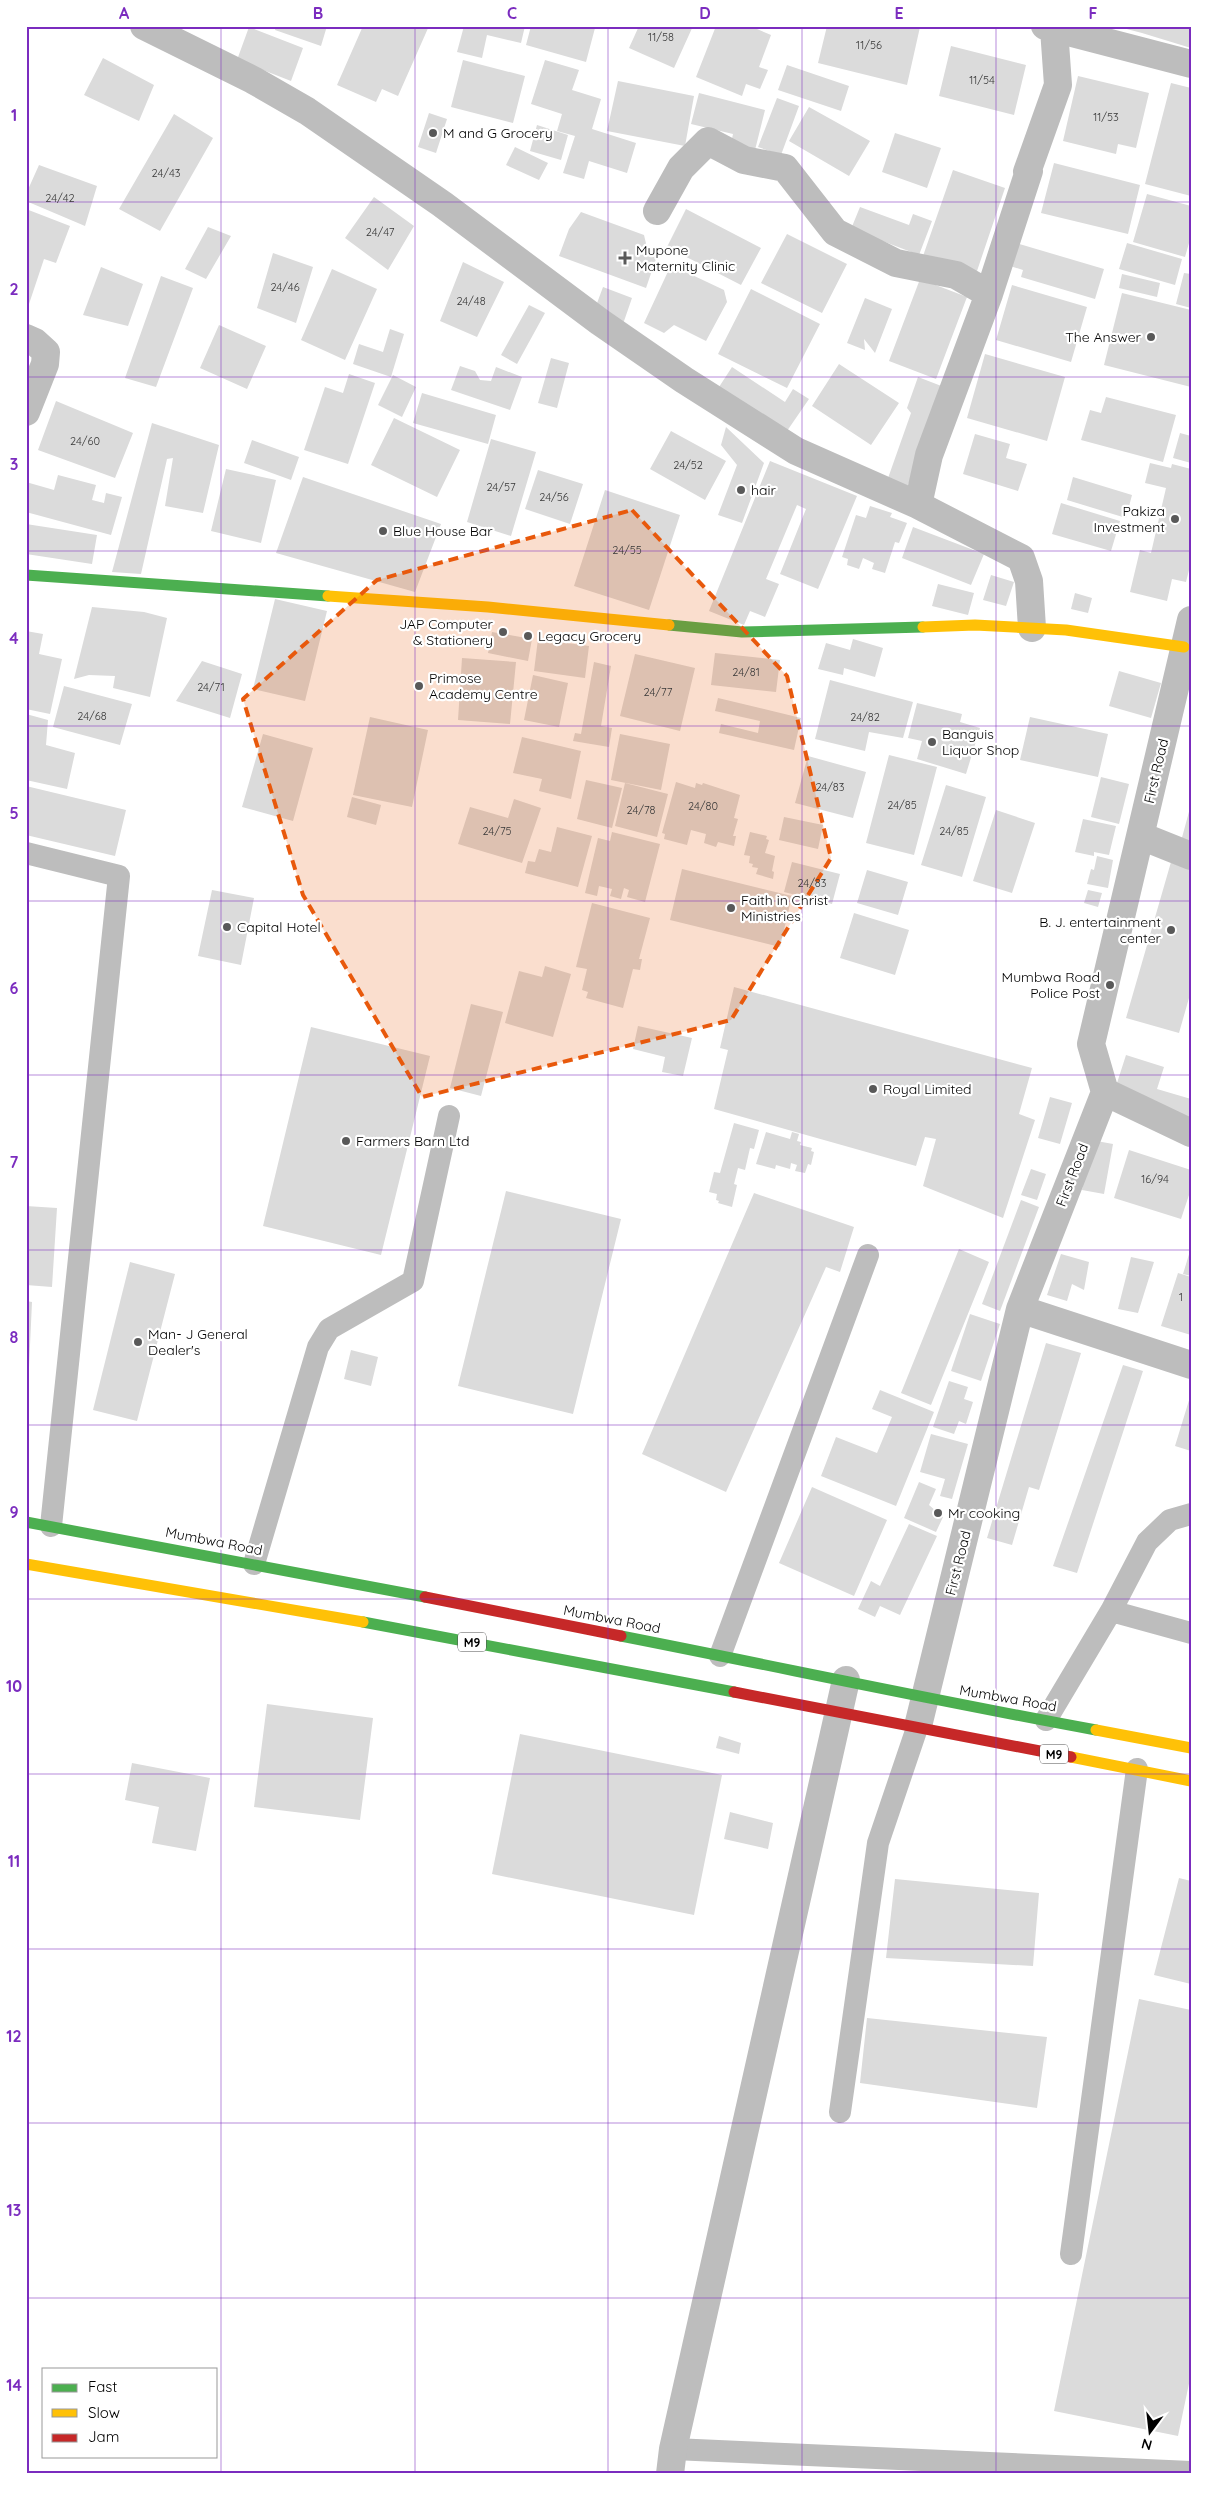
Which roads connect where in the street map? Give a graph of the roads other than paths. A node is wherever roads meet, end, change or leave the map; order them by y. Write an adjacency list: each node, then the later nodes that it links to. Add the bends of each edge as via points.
1 (144, 26): 8 (street, via 253,80 307,111 442,204 616,333 796,451)
2 (1050, 28): 3 (street); 5 (street, via 1058,85)
3 (1191, 64)
4 (657, 211): 5 (street, via 681,168 708,141 744,160 785,168 835,232 896,263 956,274)
5 (989, 294): 8 (street, via 929,455)
6 (26, 338): 7 (street, via 46,352 45,364)
7 (26, 412)
8 (918, 505): 11 (street, via 1021,558 1029,581)
9 (26, 575): 11 (main road, via 488,607 742,632 975,625)
10 (1191, 620): 12 (street, First Road)
11 (1032, 628): 12 (main road)
12 (1184, 647): 13 (street, First Road)
13 (1141, 836): 15 (street); 16 (street, First Road, via 1091,1044)
14 (26, 853): 24 (lane, via 119,876)
15 (1191, 856)
16 (1105, 1092): 18 (street); 20 (street, First Road)
17 (449, 1116): 26 (lane, via 414,1281 329,1329 318,1347)
18 (1191, 1133)
19 (868, 1255): 29 (lane)
20 (1020, 1309): 21 (street); 31 (street, First Road)
21 (1191, 1365)
22 (1191, 1514): 27 (lane, via 1170,1520 1147,1542)
23 (26, 1522): 24 (main road, Mumbwa Road / M9)
24 (51, 1526): 26 (main road, Mumbwa Road / M9)
25 (26, 1564): 32 (main road, M9, via 418,1631)
26 (254, 1564): 29 (main road, Mumbwa Road / M9)
27 (1111, 1611): 28 (lane); 33 (lane)
28 (1191, 1632)
29 (720, 1656): 30 (main road, Mumbwa Road / M9)
30 (846, 1680): 31 (main road, Mumbwa Road / M9); 32 (street)
31 (925, 1699): 33 (main road, Mumbwa Road / M9); 34 (street, First Road)
32 (840, 1711): 34 (main road, M9); 40 (street, via 747,2112)
33 (1046, 1720): 35 (main road, Mumbwa Road / M9)
34 (917, 1728): 36 (main road, M9); 38 (lane, via 878,1843)
35 (1191, 1748)
36 (1137, 1769): 37 (main road, M9); 39 (lane)
37 (1191, 1781)
38 (840, 2112)
39 (1071, 2254)
40 (672, 2461): 41 (lane)
41 (1191, 2472)

